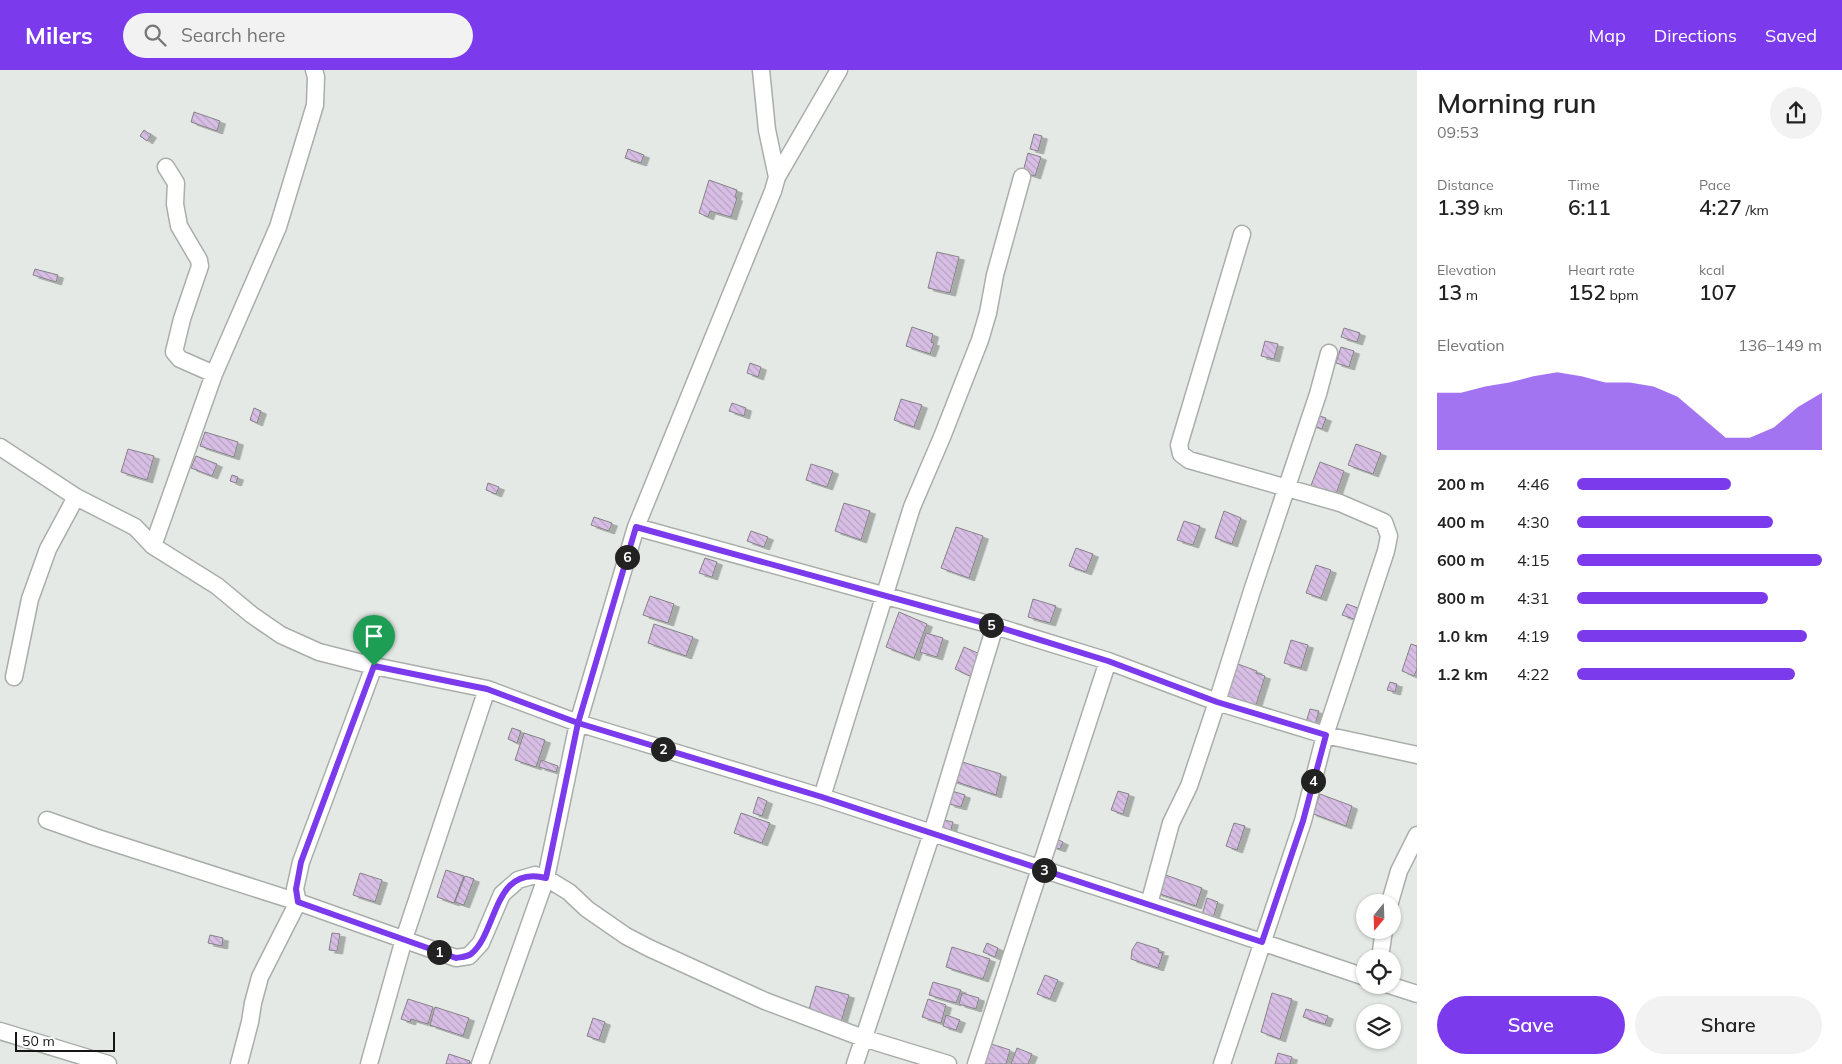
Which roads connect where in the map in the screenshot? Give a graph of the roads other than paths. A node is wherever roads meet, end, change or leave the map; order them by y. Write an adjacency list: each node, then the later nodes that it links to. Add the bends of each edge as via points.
1 (314, 70): 9 (street, via 314,105 278,227)
2 (761, 70): 5 (street, via 767,130)
3 (839, 70): 5 (street)
4 (166, 167): 9 (street, via 176,183 179,226 200,266 174,352 180,359)
5 (777, 177): 13 (street)
6 (1022, 177): 15 (street, via 980,340 912,507)
7 (1242, 234): 11 (street, via 1178,445 1181,454 1190,460)
8 (1329, 353): 11 (street)
9 (214, 374): 14 (street)
10 (0, 446): 12 (street)
11 (1285, 488): 21 (street); 23 (street, via 1340,503 1376,518 1384,522 1388,536 1369,607)
12 (76, 497): 14 (street, via 135,527); 19 (street, via 48,550 30,599)
13 (636, 527): 15 (street); 22 (street)
14 (154, 546): 18 (street, via 217,586 281,635 319,652)
15 (884, 595): 16 (street); 25 (street)
16 (995, 626): 17 (street); 27 (street)
17 (1108, 661): 21 (street); 29 (street)
18 (374, 666): 20 (street); 32 (street, via 301,862 296,889)
19 (14, 677)
20 (487, 689): 22 (street); 34 (street)
21 (1217, 702): 23 (street); 33 (street, via 1189,786 1171,824)
22 (578, 723): 25 (street); 30 (street)
23 (1326, 735): 24 (street); 35 (street, via 1303,821)
24 (1417, 755)
25 (822, 797): 27 (street)
26 (47, 820): 32 (street)
27 (932, 833): 29 (street); 40 (street)
28 (1417, 835): 31 (street, via 1399,871)
29 (1039, 868): 33 (street); 47 (street)
30 (546, 878): 34 (street, via 535,875 518,880 502,894 481,943 469,956 456,958); 40 (street, via 626,936 649,948 765,1000); 44 (street)
31 (1392, 894)
32 (298, 902): 34 (street); 42 (street, via 260,978)
33 (1149, 904): 35 (street)
34 (404, 938): 43 (street)
35 (1262, 942): 36 (street); 48 (street)
36 (1356, 974)
37 (1401, 989): 38 (street)
38 (1417, 994)
39 (0, 1031): 41 (street)
40 (863, 1038): 45 (street); 46 (street)
41 (108, 1064)
42 (239, 1064)
43 (369, 1064)
44 (480, 1064)
45 (855, 1064)
46 (948, 1064)
47 (976, 1064)
48 (1222, 1064)

